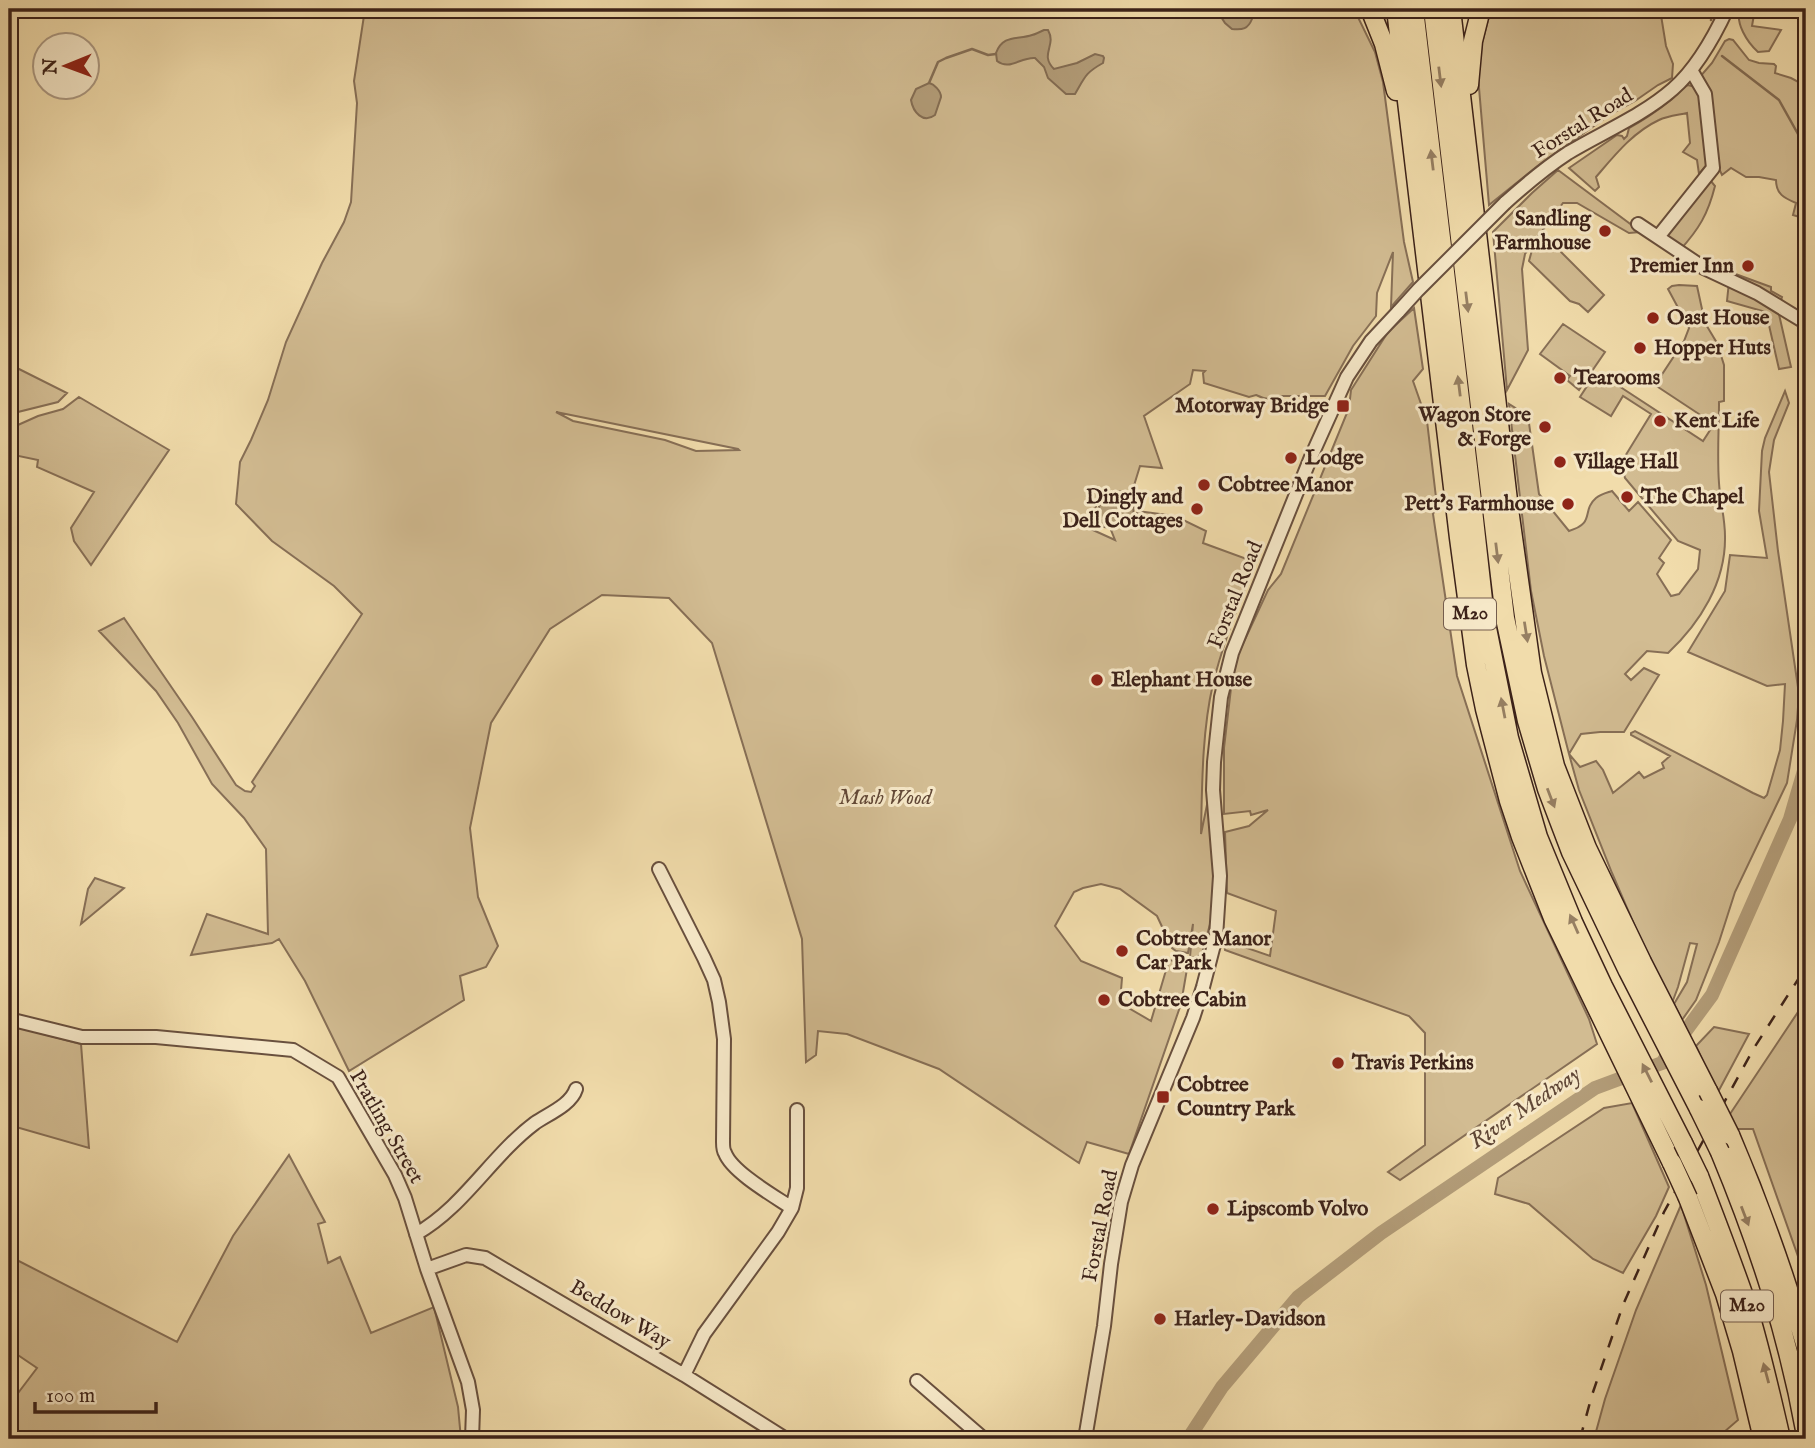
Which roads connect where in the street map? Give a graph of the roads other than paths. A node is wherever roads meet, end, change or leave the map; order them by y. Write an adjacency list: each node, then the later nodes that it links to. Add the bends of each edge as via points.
1 (1370, 9): 9 (highway, M20, via 1393,77)
2 (1396, 9): 9 (highway, M20)
3 (1414, 9): 16 (highway, M20, one-way to 3, via 1538,836 1509,738 1485,618)
4 (1433, 9): 15 (highway, M20, one-way to 15, via 1505,618 1547,789 1571,852)
5 (1451, 9): 10 (highway, M20)
6 (1481, 9): 10 (highway, M20, via 1469,79)
7 (1727, 9): 8 (street, Forstal Road)
8 (1691, 70): 12 (street, via 1704,94 1713,167); 34 (street, Forstal Road, bridge, via 1673,89 1556,161 1505,203 1399,311 1347,377 1225,676 1213,790 1220,876 1216,937 1192,1018 1121,1202)
9 (1420, 218): 16 (highway, M20, via 1485,709 1521,837 1553,918)
10 (1477, 224): 15 (highway, M20, one-way to 15, via 1532,673 1555,766)
11 (1638, 224): 12 (street)
12 (1658, 237): 13 (street, via 1704,268)
13 (1806, 323)
14 (659, 869): 22 (street, via 714,980 724,1039 724,1153 747,1178)
15 (1635, 966): 18 (highway, M20)
16 (1596, 990): 21 (highway, M20, one-way to 16)
17 (9, 1018): 23 (street, Pratling Street, via 82,1037 156,1037 293,1050 338,1077 395,1175)
18 (1692, 1077): 25 (highway, M20, bridge, via 1708,1091 1730,1135 1771,1236); 30 (highway, M20, one-way to 30, bridge, via 1699,1109 1745,1213 1778,1311)
19 (576, 1089): 23 (street, via 508,1147 442,1218)
20 (797, 1110): 22 (street, via 797,1188)
21 (1675, 1139): 35 (highway, M20, bridge, via 1672,1163 1725,1294); 36 (highway, M20, one-way to 21, bridge, via 1750,1315 1699,1176)
22 (792, 1208): 28 (street, via 704,1334)
23 (416, 1234): 24 (street, Pratling Street)
24 (427, 1269): 28 (street, Beddow Way, via 466,1255 485,1258); 31 (street, Pratling Street, via 468,1382)
25 (1799, 1322): 26 (highway, M20); 27 (highway, M20)
26 (1806, 1348)
27 (1806, 1354)
28 (684, 1375): 32 (street, Beddow Way)
29 (917, 1381): 33 (street)
30 (1806, 1435)
31 (472, 1439)
32 (786, 1439)
33 (985, 1439)
34 (1085, 1439)
35 (1763, 1439)
36 (1781, 1439)

